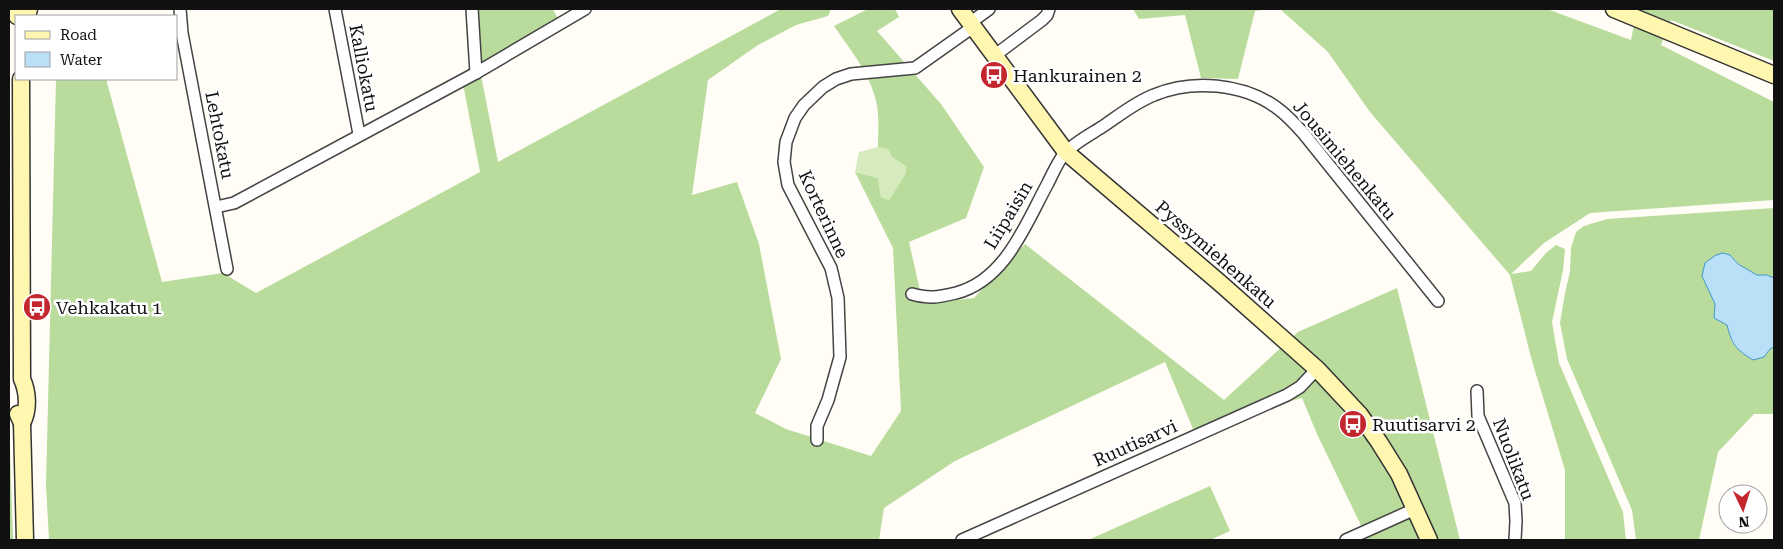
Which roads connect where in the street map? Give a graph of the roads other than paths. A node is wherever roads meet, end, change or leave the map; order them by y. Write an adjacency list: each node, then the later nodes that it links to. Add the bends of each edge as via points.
1 (180, 9): 19 (street, Lehtokatu)
2 (334, 9): 17 (street, Kalliokatu)
3 (472, 9): 13 (street)
4 (561, 9): 10 (street)
5 (585, 9): 10 (street)
6 (960, 9): 11 (street, Pyssymiehenkatu)
7 (989, 9): 11 (street, Korterinne)
8 (1049, 9): 12 (street, via 1042,20)
9 (1614, 9): 14 (street)
10 (567, 19): 13 (street)
11 (971, 25): 12 (street, Pyssymiehenkatu); 25 (street, Korterinne, via 916,68 851,74 823,87 795,118 786,142 784,162 788,185 830,268 838,298 840,357 817,426)
12 (994, 56): 18 (street, Pyssymiehenkatu)
13 (476, 73): 17 (street)
14 (1774, 75)
15 (21, 80): 16 (street)
16 (15, 116): 27 (street, via 22,379 26,387 26,415 22,423)
17 (359, 134): 19 (street, via 234,203)
18 (1066, 152): 21 (street, Liipaisin, via 1006,257 990,275 963,291 943,296 926,298); 22 (street, Jousimiehenkatu, via 1154,94 1200,86 1231,88 1247,93 1277,107 1304,134); 23 (street, Pyssymiehenkatu)
19 (216, 207): 20 (street, Lehtokatu)
20 (227, 269)
21 (912, 294)
22 (1438, 301)
23 (1317, 369): 26 (street, Pyssymiehenkatu, via 1360,415 1399,474); 28 (street, Ruutisarvi, via 1287,395)
24 (1477, 391): 31 (street, Nuolikatu, via 1478,416 1515,503)
25 (817, 440)
26 (1415, 509): 29 (street); 30 (street, Pyssymiehenkatu)
27 (25, 540)
28 (962, 540)
29 (1346, 540)
30 (1428, 540)
31 (1515, 540)

